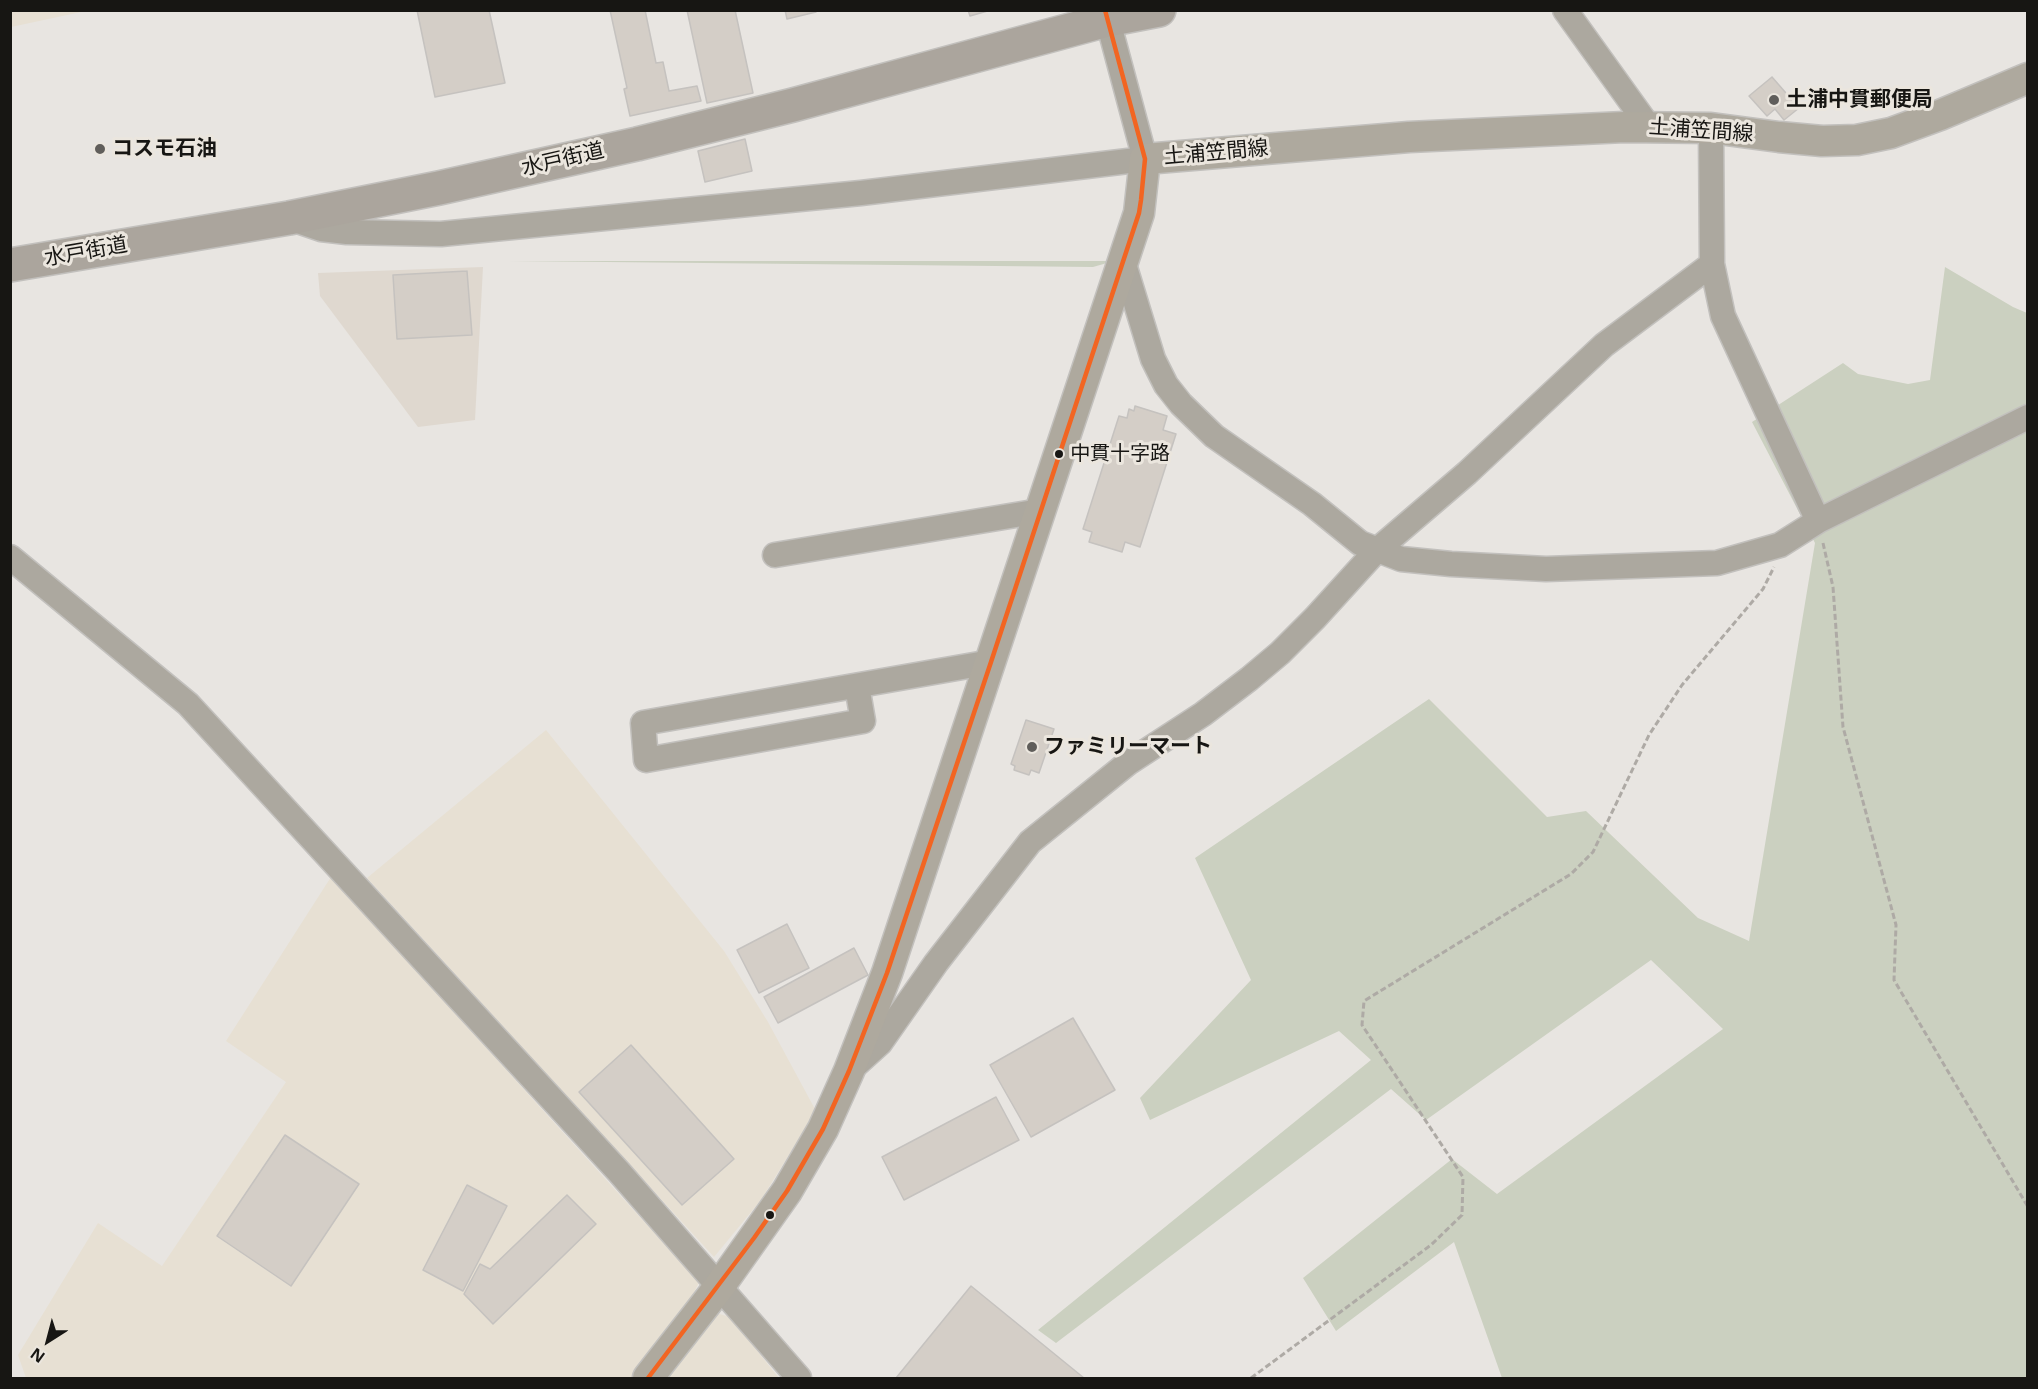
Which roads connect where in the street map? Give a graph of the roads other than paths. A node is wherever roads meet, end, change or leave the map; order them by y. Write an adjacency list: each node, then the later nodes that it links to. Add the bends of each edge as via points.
1 (1159, 10): 3 (highway, 水戸街道)
2 (1565, 10): 5 (street)
3 (1111, 14): 7 (street); 8 (highway, 水戸街道, via 804,102 637,144)
4 (2028, 78): 6 (main road, 土浦笠間線, via 1891,133 1857,140 1790,138)
5 (1649, 127): 6 (main road, 土浦笠間線); 7 (main road, 土浦笠間線, via 1409,137)
6 (1711, 128): 10 (street)
7 (1145, 159): 8 (street, via 861,193 441,234 321,230); 9 (main road, 土浦笠間線, via 1139,213)
8 (289, 218): 11 (highway, 水戸街道)
9 (1123, 261): 13 (main road, 土浦笠間線); 15 (street, via 1153,359 1181,404 1214,436)
10 (1712, 264): 14 (street, via 1724,316); 15 (street, via 1604,345 1467,473)
11 (10, 265)
12 (2028, 417): 14 (street)
13 (1040, 512): 16 (street); 18 (main road, 土浦笠間線)
14 (1818, 521): 15 (street, via 1780,545 1717,562 1546,569 1401,559)
15 (1376, 551): 20 (street, via 1257,673 1128,763 1030,842 880,1043)
16 (775, 555)
17 (10, 558): 21 (street, via 188,704 619,1172)
18 (991, 662): 19 (street); 20 (main road, 土浦笠間線, via 887,973)
19 (857, 686): 19 (street, via 643,723 646,760 863,721)
20 (849, 1071): 21 (main road, 土浦笠間線, via 805,1162)
21 (719, 1287): 22 (main road, 土浦笠間線); 23 (street)
22 (648, 1378)
23 (799, 1378)

